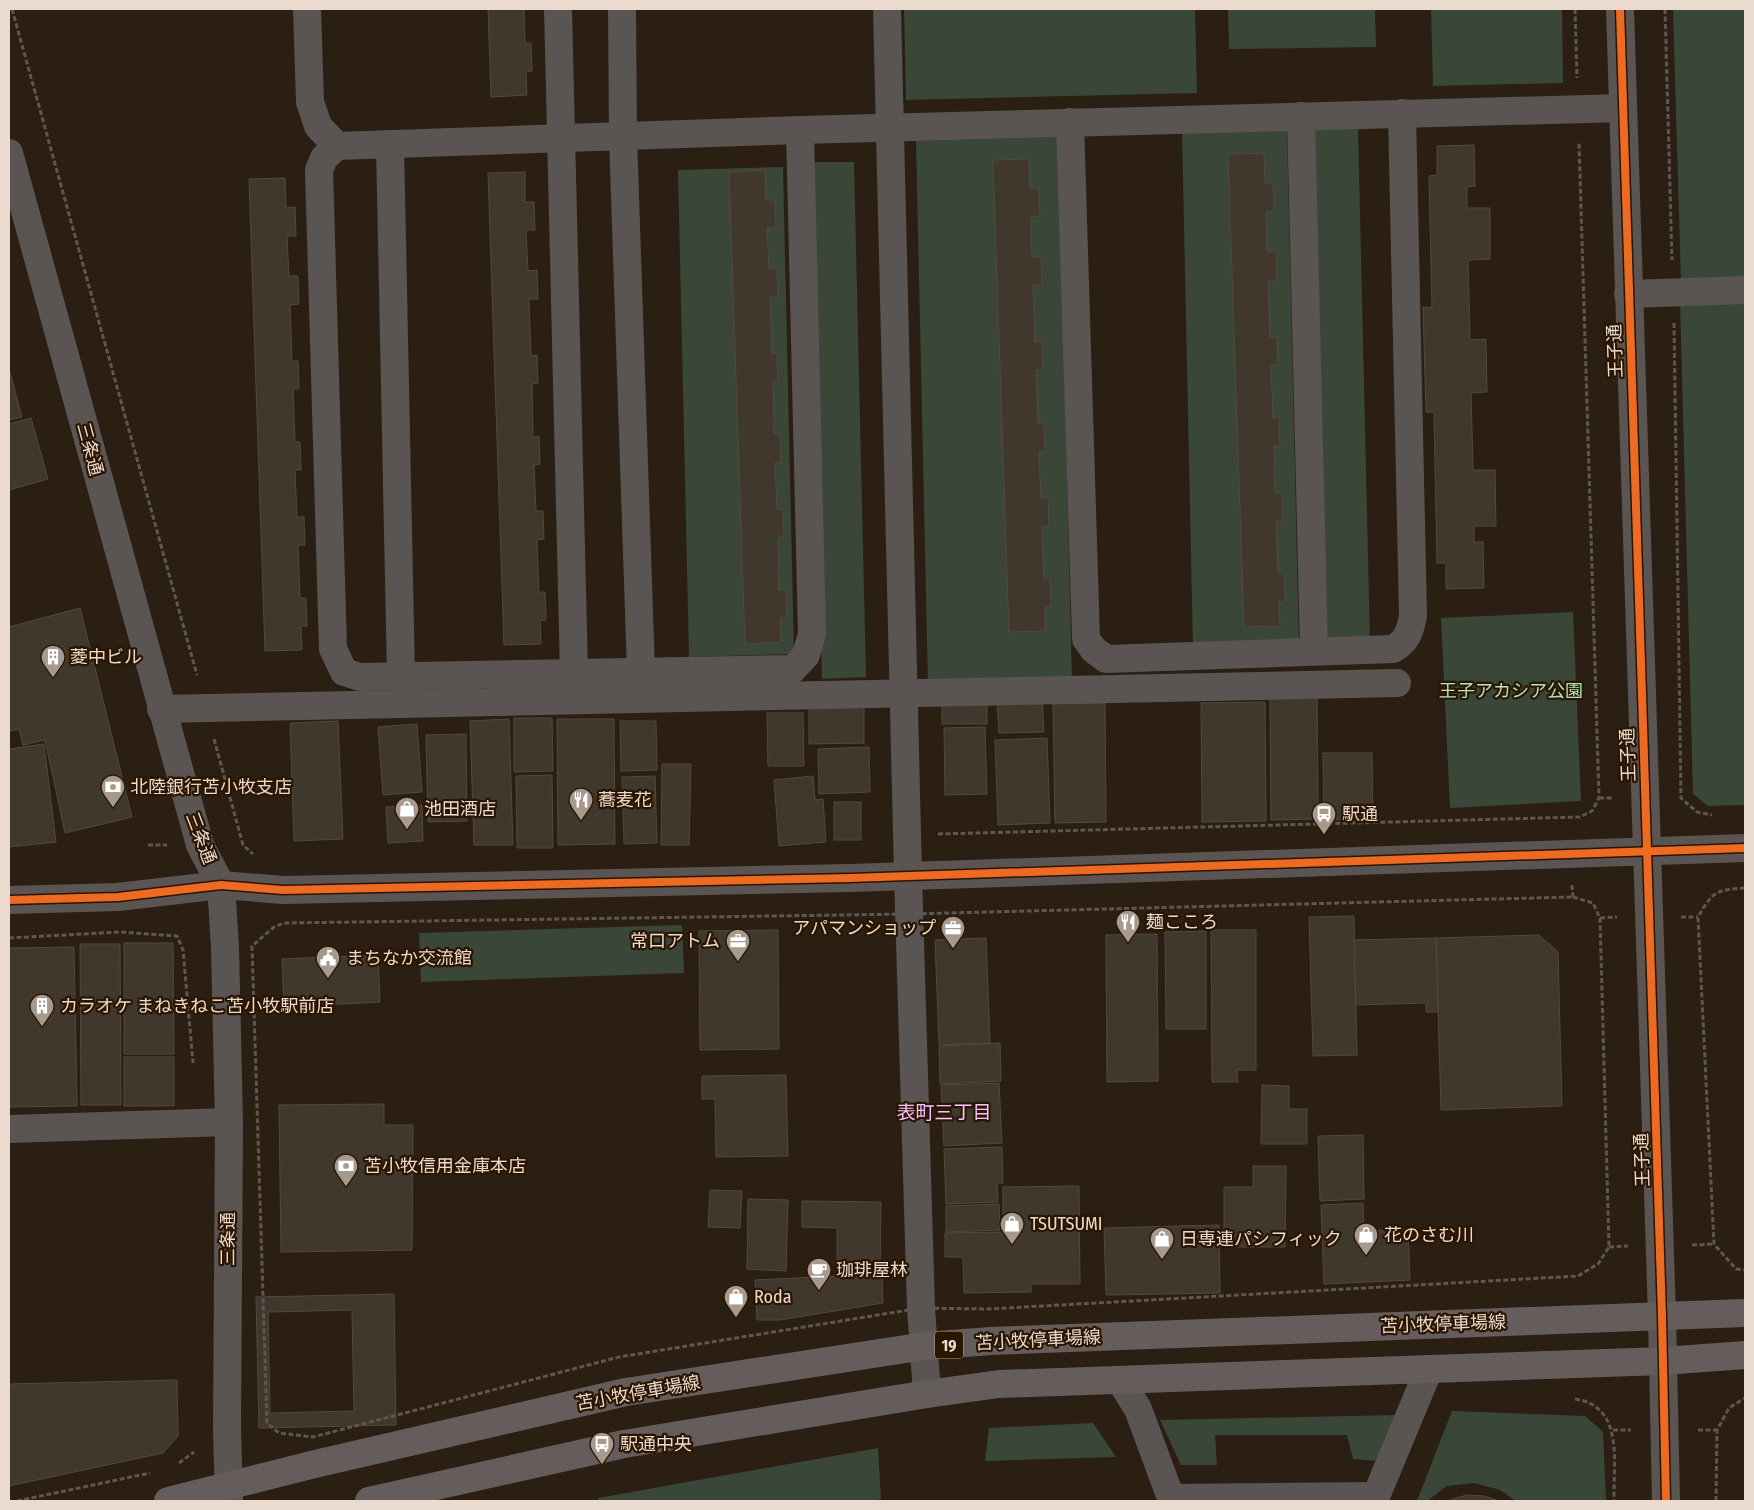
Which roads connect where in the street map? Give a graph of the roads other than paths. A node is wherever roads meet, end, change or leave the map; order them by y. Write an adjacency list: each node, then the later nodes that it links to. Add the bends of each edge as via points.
1 (307, 9): 15 (street, via 310,102 318,126)
2 (558, 9): 13 (street)
3 (622, 9): 12 (street)
4 (887, 9): 10 (street)
5 (1620, 9): 6 (street, 王子通)
6 (1623, 108): 7 (street); 18 (street, 王子通)
7 (1402, 114): 8 (street); 19 (street, via 1413,616 1410,633 1402,644 1393,649)
8 (1302, 116): 9 (street); 19 (street)
9 (1070, 122): 10 (street); 19 (street, via 1086,640 1106,659)
10 (890, 128): 11 (street); 24 (street)
11 (800, 130): 12 (street); 20 (street, via 812,634 806,655 793,669)
12 (623, 136): 13 (street); 20 (street)
13 (560, 138): 14 (street); 21 (street)
14 (390, 144): 15 (street); 22 (street)
15 (337, 146): 22 (street, via 324,158 319,170 333,649 344,672 360,677)
16 (9, 153): 25 (street, 三条通)
17 (1745, 290): 18 (street)
18 (1628, 294): 27 (street, 王子通)
19 (1314, 651)
20 (641, 672): 21 (street)
21 (574, 673): 22 (street)
22 (401, 676)
23 (1397, 683): 24 (street)
24 (905, 693): 25 (street); 28 (street)
25 (161, 709): 29 (street, 三条通, via 200,845)
26 (1745, 848): 27 (street)
27 (1646, 852): 28 (street); 34 (street, 王子通)
28 (908, 875): 29 (street, via 283,890); 35 (street)
29 (221, 885): 30 (street, via 118,896); 31 (street, 三条通)
30 (9, 900)
31 (229, 1122): 32 (street); 41 (street, 三条通)
32 (9, 1129)
33 (1745, 1313): 34 (main road, 苫小牧停車場線 / 19)
34 (1662, 1316): 35 (main road, 苫小牧停車場線 / 19); 37 (street, 王子通)
35 (924, 1346): 40 (street); 41 (main road, 苫小牧停車場線 / 19, via 626,1392)
36 (1745, 1355): 37 (main road)
37 (1663, 1361): 38 (main road); 46 (street, 王子通)
38 (1429, 1369): 39 (main road); 42 (street)
39 (1120, 1380): 40 (main road, via 999,1384); 43 (street, via 1138,1409)
40 (927, 1394): 45 (main road, via 624,1444)
41 (228, 1494): 44 (main road, 苫小牧停車場線 / 19)
42 (1375, 1499): 43 (street)
43 (1172, 1500)
44 (168, 1501)
45 (369, 1501)
46 (1666, 1501)

